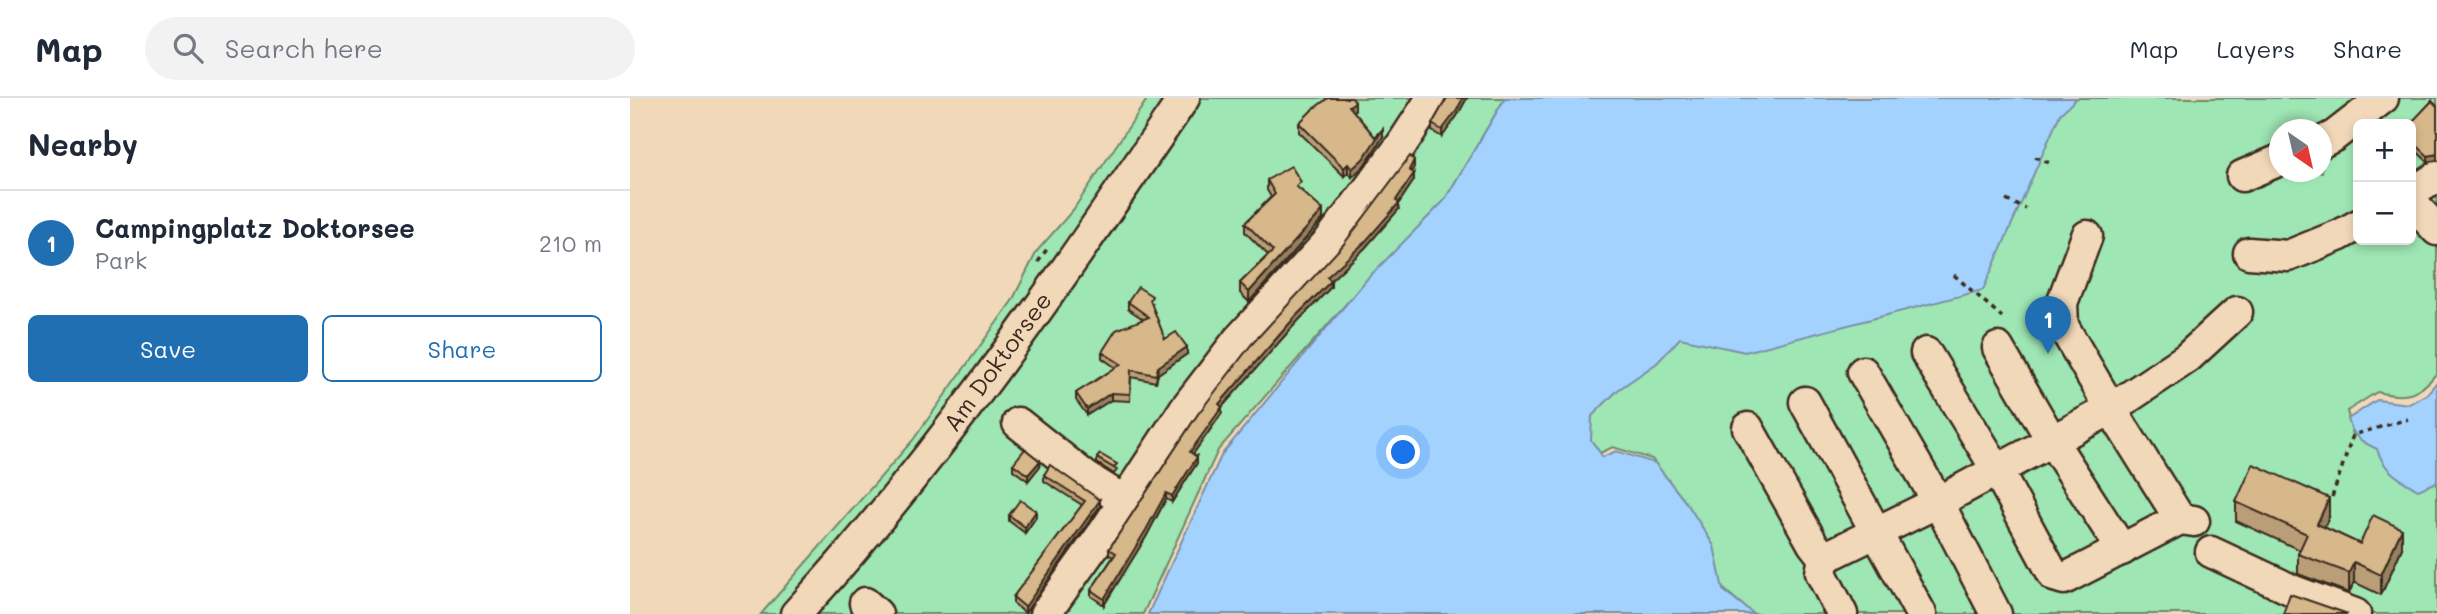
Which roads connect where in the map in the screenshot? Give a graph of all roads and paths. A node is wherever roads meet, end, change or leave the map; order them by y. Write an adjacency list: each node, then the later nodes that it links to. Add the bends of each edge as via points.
1 (1184, 98): 38 (street, Am Doktorsee, via 938,445)
2 (1432, 98): 32 (street, via 1329,241 1238,340)
3 (2383, 98): 4 (street)
4 (2332, 137)
5 (2035, 157): 6 (path)
6 (2052, 164)
7 (2269, 165): 8 (street)
8 (2242, 176)
9 (2437, 177): 10 (street)
10 (2416, 190)
11 (2006, 200): 13 (path)
12 (2416, 207): 15 (street)
13 (2026, 209)
14 (2353, 228): 17 (street, via 2288,256)
15 (2437, 230)
16 (2087, 236): 25 (street, via 2062,303 2063,326)
17 (2249, 253)
18 (1954, 275): 20 (path)
19 (2237, 312): 25 (street, via 2188,358)
20 (2002, 317)
21 (1998, 348): 29 (street)
22 (1926, 353): 30 (street)
23 (1863, 372): 33 (street)
24 (1805, 402): 34 (street)
25 (2111, 409): 29 (street); 35 (street, via 2187,520)
26 (2408, 419): 31 (path, via 2353,435)
27 (1018, 424): 32 (street)
28 (1748, 428): 37 (street)
29 (2052, 441): 30 (street); 35 (street)
30 (1997, 470): 33 (street); 35 (street, via 2054,576 2064,579)
31 (2332, 497)
32 (1123, 500): 39 (street)
33 (1938, 502): 34 (street); 42 (street)
34 (1877, 533): 37 (street); 41 (street)
35 (2122, 550)
36 (2211, 552): 43 (street)
37 (1824, 558): 40 (street, via 1821,573)
38 (796, 614)
39 (1045, 614)
40 (1842, 614)
41 (1921, 614)
42 (1996, 614)
43 (2355, 614)

